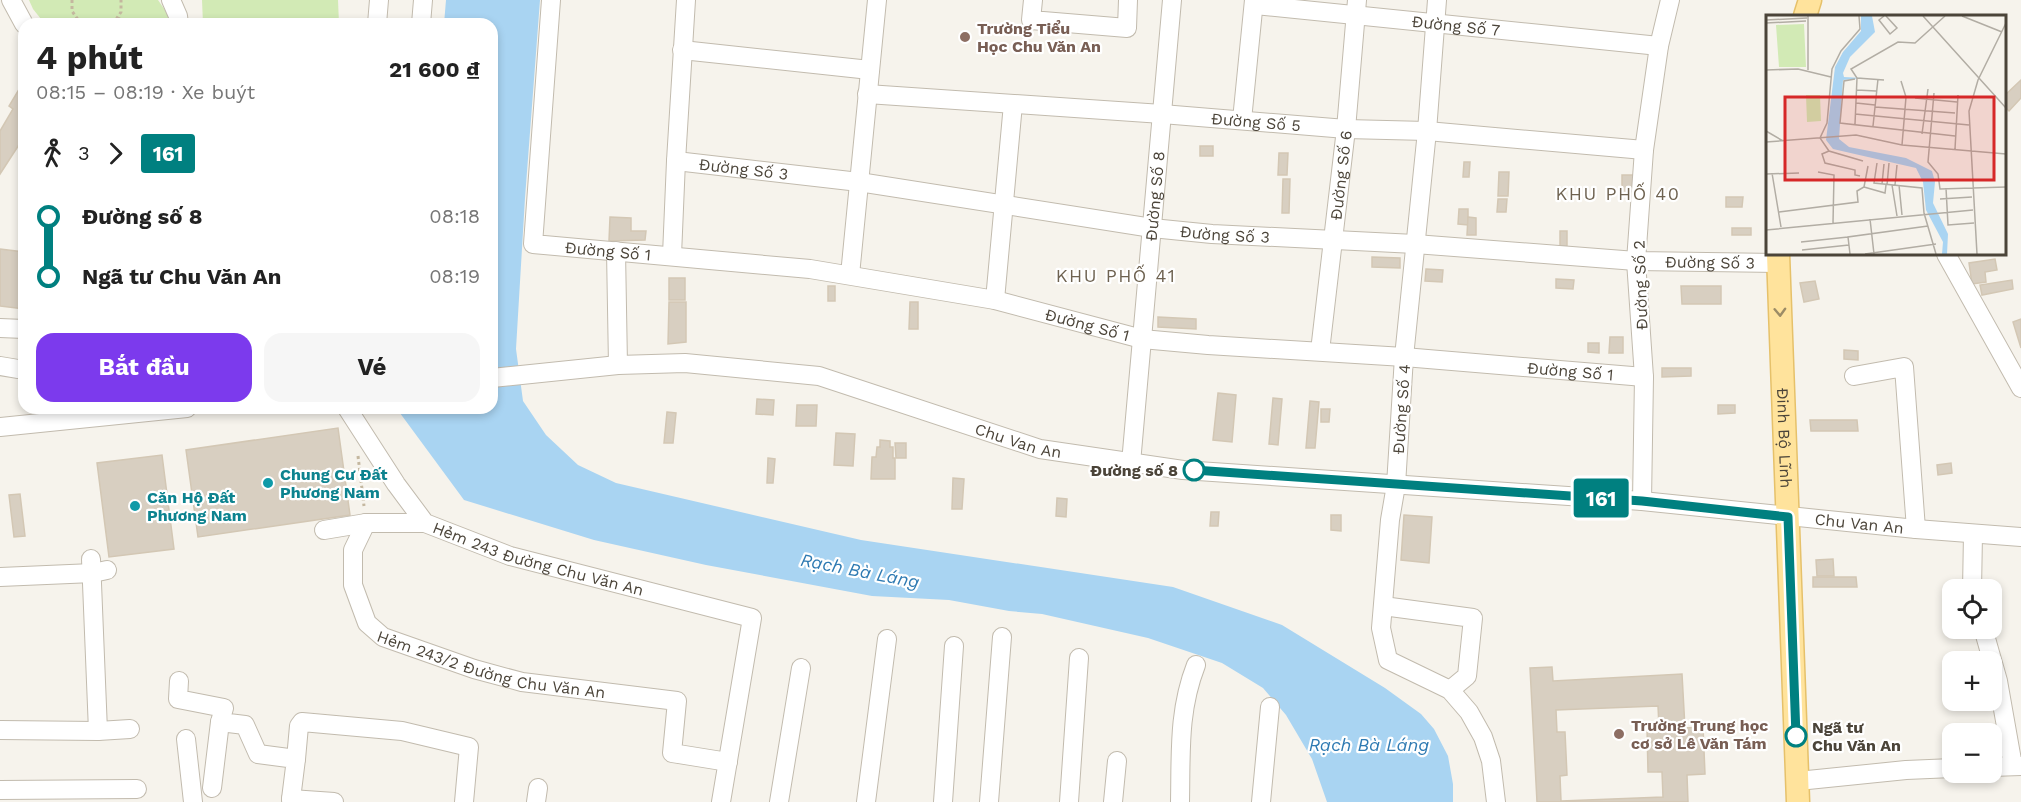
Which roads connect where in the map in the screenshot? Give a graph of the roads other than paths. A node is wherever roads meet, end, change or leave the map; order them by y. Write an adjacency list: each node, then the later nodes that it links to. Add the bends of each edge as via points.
1 (10, 0): 17 (street)
2 (171, 0): 18 (street)
3 (379, 0): 19 (street)
4 (423, 0): 20 (street)
5 (551, 0): 38 (street, Đường Số 1, via 533,244)
6 (686, 0): 23 (street)
7 (877, 0): 24 (street)
8 (1033, 0): 9 (street, via 1031,20 1127,28)
9 (1128, 0)
10 (1172, 0): 27 (street, Đường Số 8)
11 (1437, 0): 21 (street, Đường Số 4)
12 (1670, 0): 22 (street, Đường Số 2)
13 (1810, 0): 16 (main road)
14 (1255, 3): 15 (street, Đường Số 7); 28 (street)
15 (1357, 8): 21 (street, Đường Số 7); 29 (street, Đường Số 6)
16 (1805, 15)
17 (20, 18)
18 (178, 18)
19 (378, 18)
20 (422, 18)
21 (1435, 23): 22 (street, Đường Số 7); 30 (street, Đường Số 4)
22 (1659, 46): 31 (street, Đường Số 2)
23 (682, 50): 24 (street); 32 (street)
24 (870, 70): 25 (street)
25 (867, 94): 26 (street, Đường Số 5); 33 (street)
26 (1013, 104): 27 (street, Đường Số 5); 34 (street)
27 (1162, 114): 28 (street, Đường Số 5); 35 (street, Đường Số 8)
28 (1242, 120): 29 (street, Đường Số 5)
29 (1346, 129): 30 (street, Đường Số 5); 36 (street, Đường Số 6)
30 (1427, 131): 31 (street, Đường Số 5); 37 (street, Đường Số 4)
31 (1644, 150): 42 (street, Đường Số 2)
32 (676, 161): 33 (street, Đường Số 3); 39 (street)
33 (859, 182): 34 (street, Đường Số 3); 43 (street)
34 (1004, 204): 35 (street, Đường Số 3); 44 (street)
35 (1152, 228): 36 (street, Đường Số 3); 47 (street, Đường Số 8)
36 (1334, 241): 37 (street, Đường Số 3); 48 (street, Đường Số 6)
37 (1415, 244): 42 (street, Đường Số 3); 49 (street, Đường Số 4)
38 (616, 251): 39 (street, Đường Số 1); 50 (street)
39 (672, 255): 43 (street, Đường Số 1, via 810,268)
40 (1947, 255): 56 (street)
41 (1778, 258): 42 (street, Đường Số 3); 63 (main road, Đinh Bộ Lĩnh, one-way to 63)
42 (1636, 261): 55 (street, Đường Số 2)
43 (850, 276): 44 (street, Đường Số 1)
44 (995, 300): 47 (street, Đường Số 1)
45 (0, 328): 46 (street)
46 (18, 329)
47 (1142, 339): 48 (street, Đường Số 1); 60 (street, Đường Số 8)
48 (1320, 351): 49 (street, Đường Số 1)
49 (1404, 357): 55 (street, Đường Số 1); 61 (street, Đường Số 4)
50 (618, 365): 54 (street, Chu Van An); 60 (street, Chu Van An, via 685,363 819,376 1040,449)
51 (0, 366): 52 (street)
52 (18, 369)
53 (1854, 376): 66 (street, via 1904,367)
54 (498, 377)
55 (1644, 377): 62 (street, Đường Số 2)
56 (2021, 388)
57 (116, 414): 59 (street)
58 (351, 414): 65 (street, Hẻm 243 Đường Chu Văn An)
59 (0, 428)
60 (1131, 463): 61 (street, Chu Van An)
61 (1396, 485): 62 (street, Chu Van An); 72 (street, Đường Số 4)
62 (1642, 501): 63 (street, Chu Van An)
63 (1788, 517): 66 (street, Chu Van An); 97 (main road, Đinh Bộ Lĩnh)
64 (366, 523): 65 (street); 67 (street); 90 (street, Hẻm 243/2 Đường Chu Văn An, via 353,550 353,585 367,623 383,637 522,682 677,701 672,753)
65 (425, 524): 90 (street, Hẻm 243 Đường Chu Văn An, via 510,556 752,618)
66 (1917, 529): 68 (street, Chu Van An)
67 (324, 530)
68 (1973, 534): 69 (street, Chu Van An); 71 (street)
69 (2021, 537)
70 (0, 577): 86 (street, via 97,567)
71 (1972, 579)
72 (1383, 606): 81 (street, Đường Số 4, via 1381,628 1388,660); 81 (street, via 1473,618 1467,676)
73 (1002, 637): 106 (street)
74 (887, 639): 104 (street)
75 (1986, 639): 91 (street)
76 (954, 646): 105 (street)
77 (1079, 658): 107 (street)
78 (1196, 665): 109 (street, via 1186,690 1182,717)
79 (801, 668): 103 (street)
80 (179, 681): 83 (street, via 178,699 224,708)
81 (1450, 690): 111 (street, Đường Số 4, via 1483,737 1491,761)
82 (1270, 708): 110 (street)
83 (220, 722): 88 (street, via 245,726 258,754); 94 (street)
84 (130, 729): 86 (street)
85 (0, 730): 86 (street)
86 (98, 731)
87 (186, 739): 99 (street)
88 (296, 759): 98 (street); 101 (street, via 300,723 402,731 469,747)
89 (1117, 761): 108 (street)
90 (728, 762): 102 (street)
91 (2017, 766): 92 (street)
92 (2002, 767)
93 (1942, 768): 97 (street, via 1906,770)
94 (212, 788)
95 (137, 789): 96 (street)
96 (0, 790)
97 (1798, 792)
98 (289, 801): 100 (street)
99 (193, 802)
100 (334, 802)
101 (464, 802)
102 (721, 802)
103 (779, 802)
104 (867, 802)
105 (944, 802)
106 (989, 802)
107 (1069, 802)
108 (1113, 802)
109 (1180, 802)
110 (1261, 802)
111 (1496, 802)

